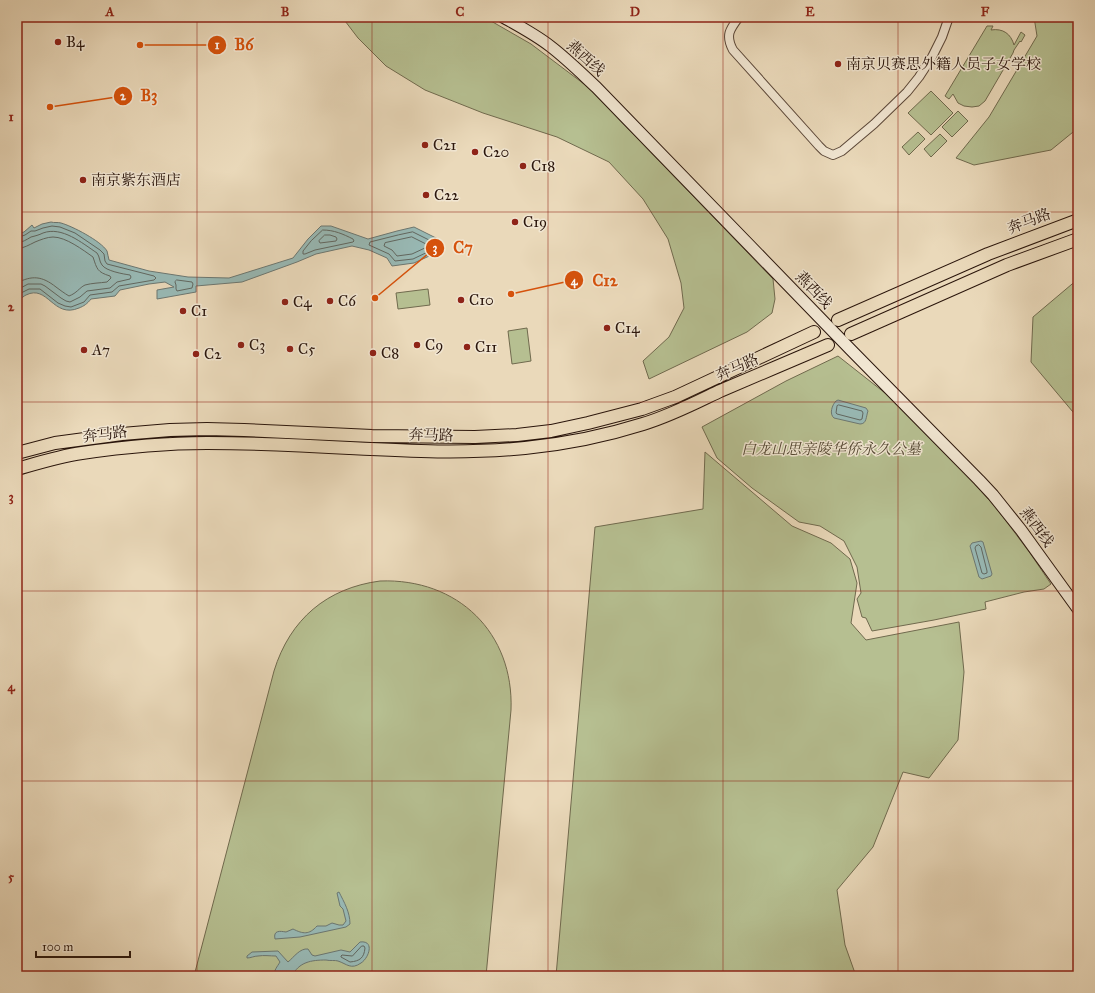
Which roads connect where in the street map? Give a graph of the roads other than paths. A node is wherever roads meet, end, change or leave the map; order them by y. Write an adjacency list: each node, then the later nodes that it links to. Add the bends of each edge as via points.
1 (503, 17): 12 (main road, 燕西线, via 550,46 596,87 958,457 1007,512)
2 (740, 17): 3 (street, via 731,28 729,36 733,50 818,146 833,155 853,142 907,92 932,57)
3 (949, 17)
4 (1078, 220): 6 (main road, 奔马路, via 988,254)
5 (1078, 239): 8 (main road, via 1007,265)
6 (838, 320)
7 (814, 332): 10 (main road, 奔马路, via 675,397 626,413 550,431 468,437 170,430 55,443)
8 (851, 334)
9 (828, 345): 11 (main road, 奔马路, via 644,424 560,444 433,452 261,444 161,445 81,453)
10 (17, 453)
11 (17, 469)
12 (1078, 609)

